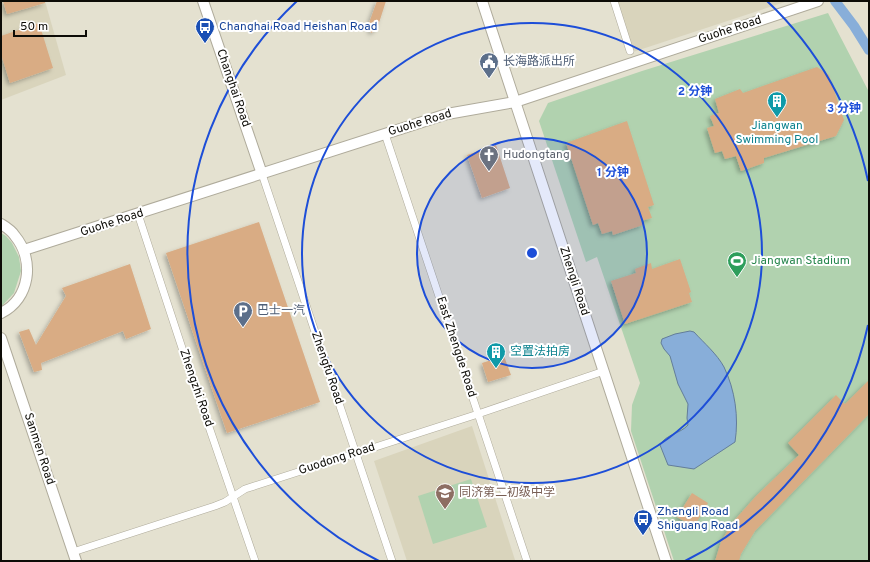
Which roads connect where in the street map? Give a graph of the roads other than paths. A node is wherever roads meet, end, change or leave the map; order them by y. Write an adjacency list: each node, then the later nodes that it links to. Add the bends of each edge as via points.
1 (203, 1): 8 (main road, Changhai Road)
2 (482, 1): 6 (main road, Zhengli Road)
3 (614, 1): 5 (street)
4 (815, 2): 6 (main road, Guohe Road)
5 (630, 51)
6 (515, 102): 7 (main road, Guohe Road, via 447,114); 14 (main road, Zhengli Road)
7 (385, 134): 8 (main road, Guohe Road); 15 (street, East Zhengde Road)
8 (262, 174): 9 (main road, Guohe Road); 16 (street, Zhengfu Road)
9 (138, 214): 11 (main road, Guohe Road); 17 (street, Zhengzhi Road)
10 (1, 224): 11 (main road, via 15,236)
11 (24, 250): 12 (main road, via 27,262 25,285 13,304)
12 (1, 313)
13 (1, 338): 18 (main road, Sanmen Road)
14 (604, 371): 15 (street, Guodong Road); 22 (main road, Zhengli Road)
15 (478, 414): 16 (street, Guodong Road); 21 (street, East Zhengde Road)
16 (356, 453): 17 (street, Guodong Road, via 245,488); 20 (street, Zhengfu Road)
17 (233, 497): 18 (street, Guodong Road, via 215,506); 19 (street, Zhengzhi Road)
18 (74, 557)
19 (254, 561)
20 (392, 561)
21 (527, 561)
22 (666, 561)

